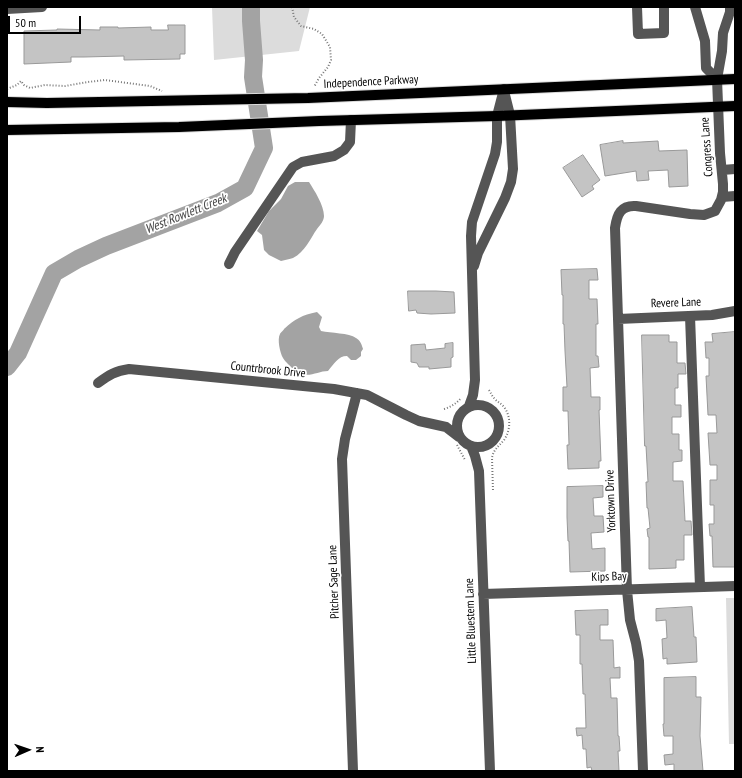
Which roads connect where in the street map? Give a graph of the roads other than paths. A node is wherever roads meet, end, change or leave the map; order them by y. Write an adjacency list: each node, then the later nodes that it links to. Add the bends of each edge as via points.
1 (42, 7): 6 (street)
2 (637, 7): 3 (street, via 638,34 664,33)
3 (664, 7)
4 (695, 7): 7 (street, via 706,41 706,68)
5 (730, 7): 7 (street, Congress Lane, via 723,33)
6 (7, 9)
7 (717, 79): 8 (main road, Independence Parkway); 9 (main road, Independence Parkway); 12 (street, Congress Lane)
8 (735, 79)
9 (504, 89): 10 (main road, Independence Parkway, via 308,98); 13 (street); 14 (street)
10 (7, 102)
11 (735, 106): 12 (main road)
12 (718, 107): 13 (main road); 18 (street, Congress Lane)
13 (510, 115): 14 (main road); 23 (street, via 513,169 511,182 478,253)
14 (497, 116): 15 (main road); 23 (street, via 498,142 472,222)
15 (351, 120): 16 (main road); 22 (street, via 350,142 344,150 334,156 302,162 293,167)
16 (7, 130)
17 (735, 169): 18 (street)
18 (722, 170): 20 (street, Congress Lane)
19 (735, 196): 20 (street)
20 (722, 197): 21 (street, Congress Lane, via 715,211 704,215 630,205 618,215)
21 (615, 228): 26 (street, Yorktown Drive)
22 (229, 264)
23 (472, 272): 27 (street)
24 (735, 311): 25 (street, Revere Lane)
25 (690, 316): 26 (street, Revere Lane); 39 (street)
26 (618, 319): 40 (street, Yorktown Drive)
27 (475, 380): 30 (street); 31 (street)
28 (98, 383): 29 (street, Countrbrook Drive, via 109,375 129,369)
29 (357, 393): 33 (street, Countrbrook Drive, via 367,395 419,421); 42 (street, Pitcher Sage Lane, via 342,459)
30 (469, 406): 31 (street, via 476,404); 32 (street)
31 (489, 407): 35 (street, via 498,418 499,425)
32 (458, 416): 33 (street, Countrbrook Drive); 34 (street, via 456,426)
33 (432, 423): 34 (street, Countrbrook Drive, via 446,427)
34 (459, 437): 36 (street)
35 (491, 443): 36 (street, via 478,447); 37 (street, Little Bluestem Lane, via 484,449)
36 (471, 446): 37 (street, Little Bluestem Lane)
37 (479, 471): 41 (street, Little Bluestem Lane)
38 (735, 586): 39 (street, Kips Bay)
39 (700, 587): 40 (street, Kips Bay)
40 (627, 590): 41 (street, Kips Bay); 44 (street, Yorktown Drive, via 639,660)
41 (483, 594): 43 (street, Little Bluestem Lane)
42 (353, 771)
43 (490, 771)
44 (643, 771)

